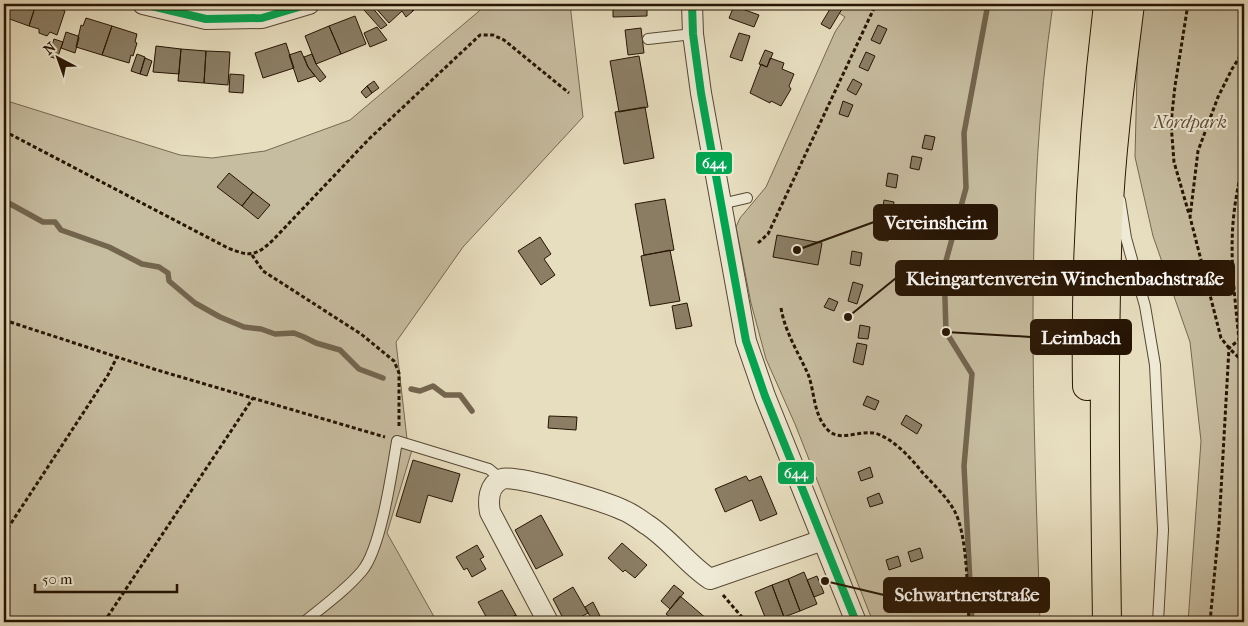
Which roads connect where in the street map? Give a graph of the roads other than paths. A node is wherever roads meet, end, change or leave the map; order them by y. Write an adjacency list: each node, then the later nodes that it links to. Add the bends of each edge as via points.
1 (144, 4): 2 (street, via 206,18 262,18)
2 (309, 4)
3 (692, 4): 6 (street)
4 (1108, 4): 16 (highway, via 1091,174 1087,271)
5 (1130, 4): 8 (highway)
6 (693, 34): 7 (lane); 10 (street)
7 (648, 39)
8 (1112, 153): 17 (highway, via 1104,431); 18 (lane, via 1126,238 1145,306 1155,364 1162,530)
9 (746, 198): 10 (lane)
10 (721, 204): 12 (street, via 746,341)
11 (501, 479): 12 (street, via 509,478 583,495 625,510 649,525 710,579); 13 (lane, via 489,469 397,441 374,550 364,570); 14 (street, via 491,491 488,501 490,512)
12 (823, 540): 15 (street)
13 (304, 622)
14 (548, 622)
15 (856, 622)
16 (1088, 622)
17 (1107, 622)
18 (1158, 622)

